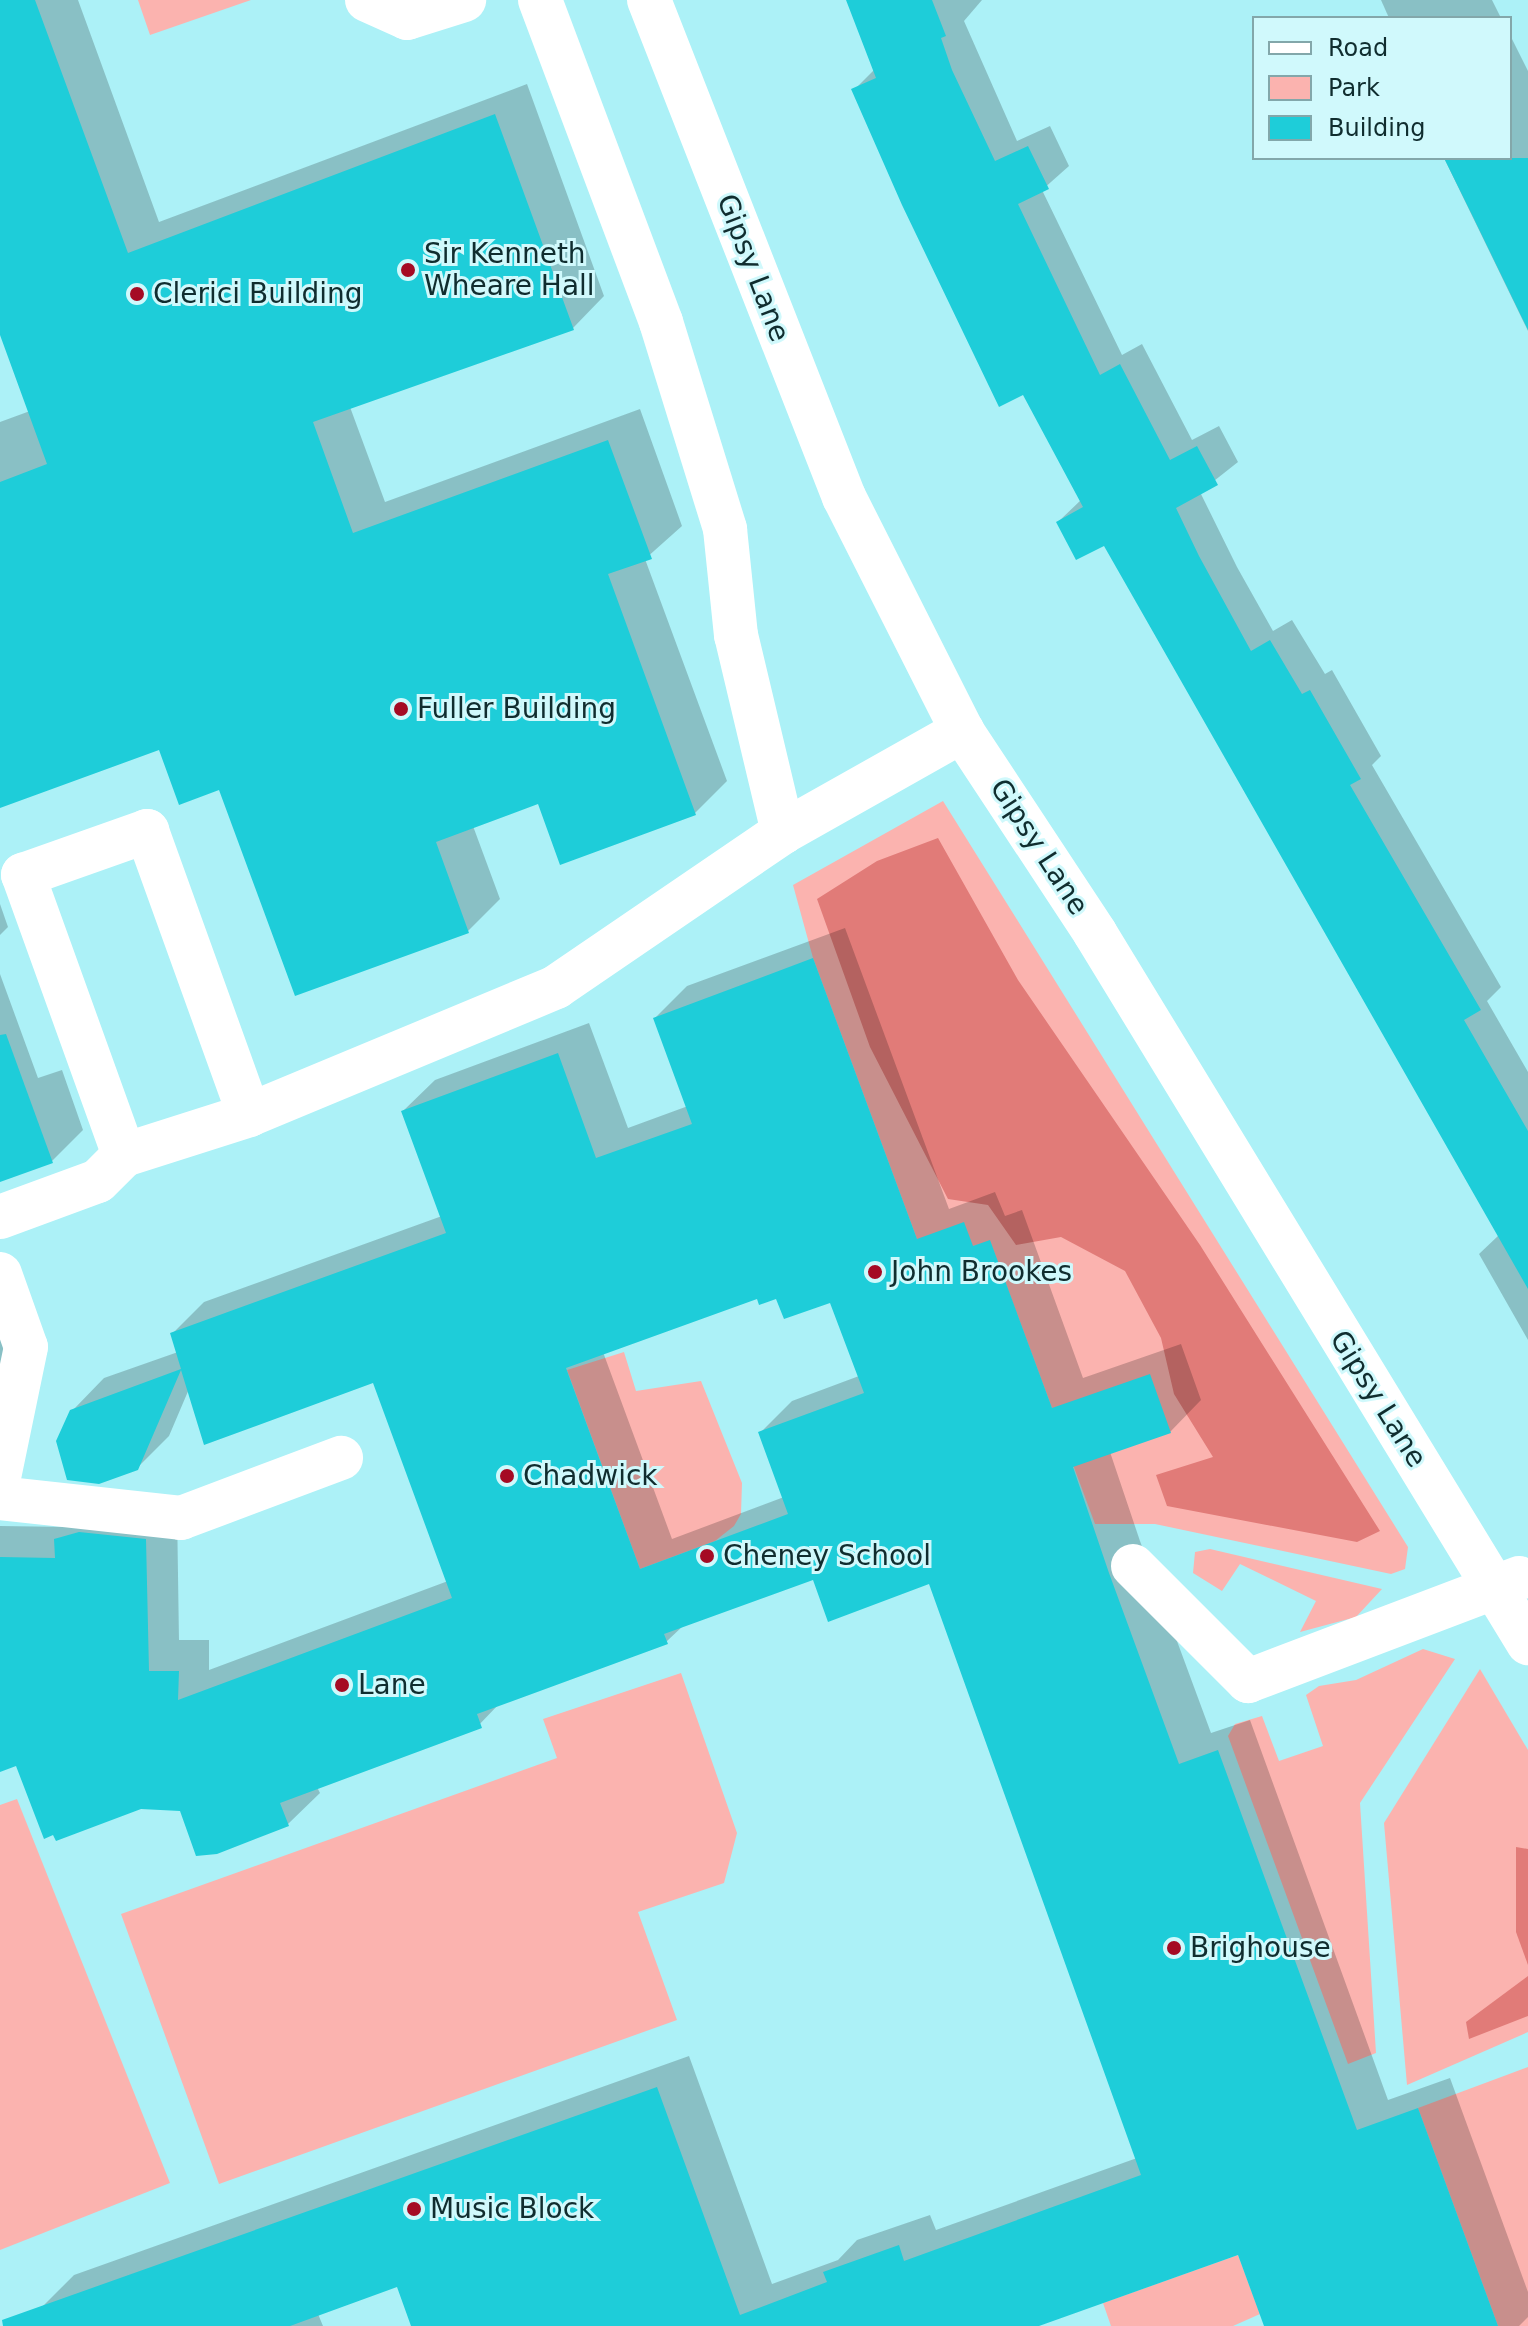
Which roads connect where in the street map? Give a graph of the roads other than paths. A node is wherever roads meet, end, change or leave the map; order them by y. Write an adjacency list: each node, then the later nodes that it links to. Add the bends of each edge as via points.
1 (367, 0): 2 (street, via 407,18)
2 (464, 0)
3 (540, 0): 6 (street, via 661,322 725,529 736,635)
4 (649, 0): 5 (street, Gipsy Lane, via 844,497)
5 (962, 731): 6 (street); 15 (street, Gipsy Lane)
6 (783, 832): 7 (street, via 556,987)
7 (249, 1115): 8 (street); 8 (street, via 147,831 23,875)
8 (124, 1155): 9 (street, via 98,1181)
9 (0, 1217)
10 (0, 1274): 12 (street, via 26,1347)
11 (341, 1458): 13 (street, via 181,1518)
12 (0, 1473)
13 (0, 1498)
14 (1133, 1566): 15 (street, via 1248,1681)
15 (1507, 1583): 16 (street, Gipsy Lane)
16 (1528, 1643)

